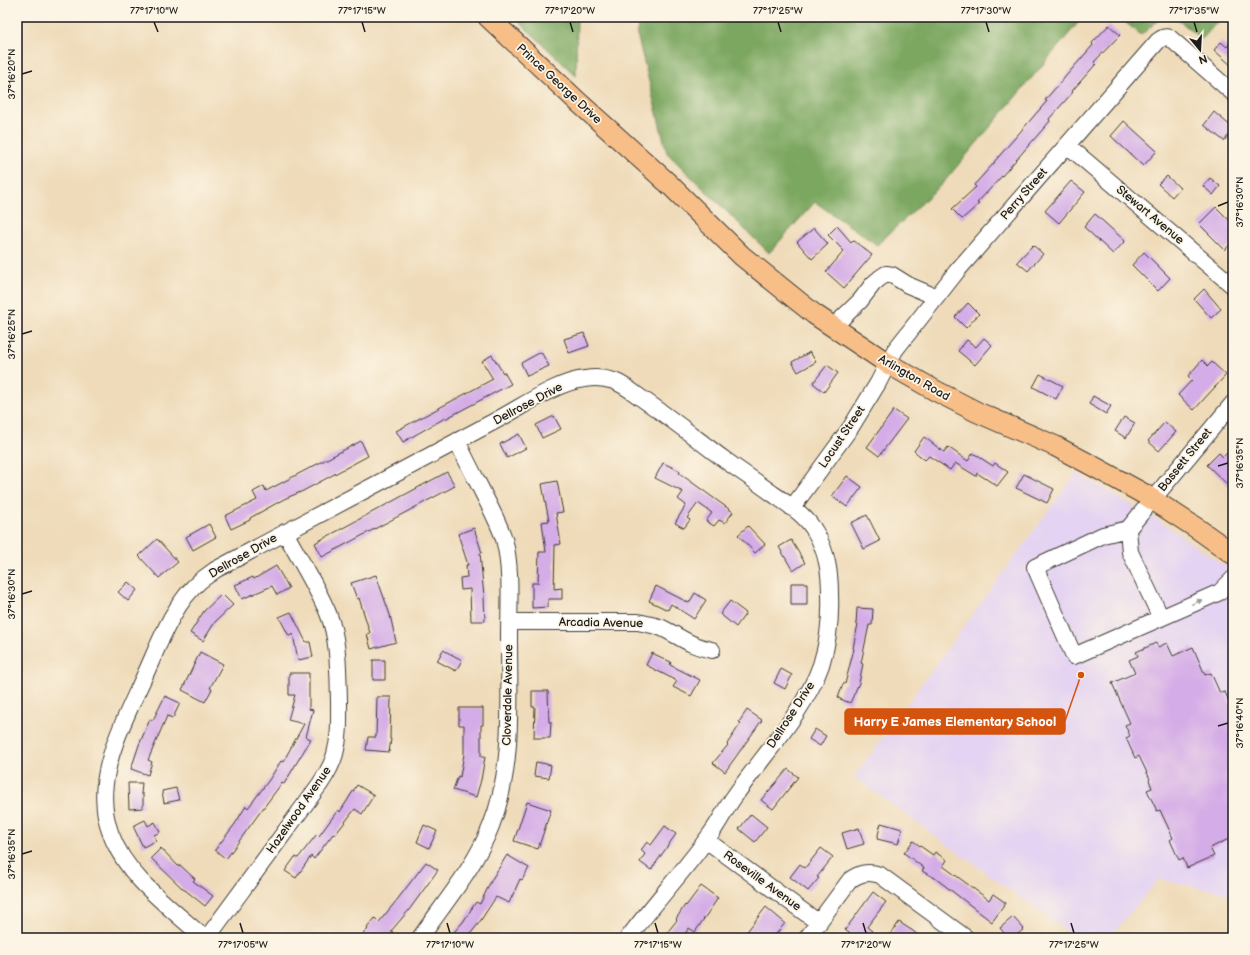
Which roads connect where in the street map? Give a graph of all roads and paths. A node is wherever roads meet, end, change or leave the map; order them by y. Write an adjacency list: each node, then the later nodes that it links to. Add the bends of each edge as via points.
1 (488, 17): 4 (main road, Prince George Drive)
2 (1233, 93): 3 (street, Perry Street, via 1170,38 1162,38)
3 (1067, 145): 5 (street, Stewart Avenue); 6 (street, Perry Street)
4 (631, 150): 7 (main road, Arlington Road, via 742,256)
5 (1233, 286)
6 (936, 297): 7 (street, via 886,274 873,284 860,301); 8 (street, Perry Street)
7 (833, 327): 8 (main road, Arlington Road)
8 (887, 363): 11 (main road, Arlington Road, via 977,412 1055,446); 12 (street, Locust Street, via 851,427)
9 (1233, 403): 11 (street, Bassett Street)
10 (457, 441): 12 (street, Dellrose Drive, via 558,386 599,378 623,385); 14 (street, Dellrose Drive); 18 (street, Cloverdale Avenue, via 504,539 508,564)
11 (1153, 500): 13 (street, Bassett Street); 15 (main road, Arlington Road)
12 (792, 508): 20 (street, Dellrose Drive, via 806,518 815,531 828,562 830,604 824,653 810,690)
13 (1128, 529): 17 (street, via 1130,552); 17 (street, via 1103,535 1035,567 1074,656)
14 (285, 532): 22 (street, Hazelwood Avenue, via 320,597 333,631 338,674 339,736 335,756 320,784); 22 (street, Dellrose Drive, via 215,570 199,582 181,603 170,620 125,719 112,750 105,777 105,813 111,833 124,859 142,882)
15 (1233, 554)
16 (1233, 579): 17 (street, one-way to 16, via 1220,592)
17 (1161, 618)
18 (509, 622): 19 (street, Arcadia Avenue, via 638,622 662,628 692,645); 23 (street, Cloverdale Avenue, via 508,746 500,802 491,827 472,864)
19 (712, 650)
20 (706, 840): 21 (street, Roseville Avenue); 24 (street, Dellrose Drive)
21 (818, 923): 25 (street); 26 (street, via 850,880 856,875 872,873 880,875)
22 (206, 938)
23 (420, 938)
24 (628, 938)
25 (808, 938)
26 (966, 938)

